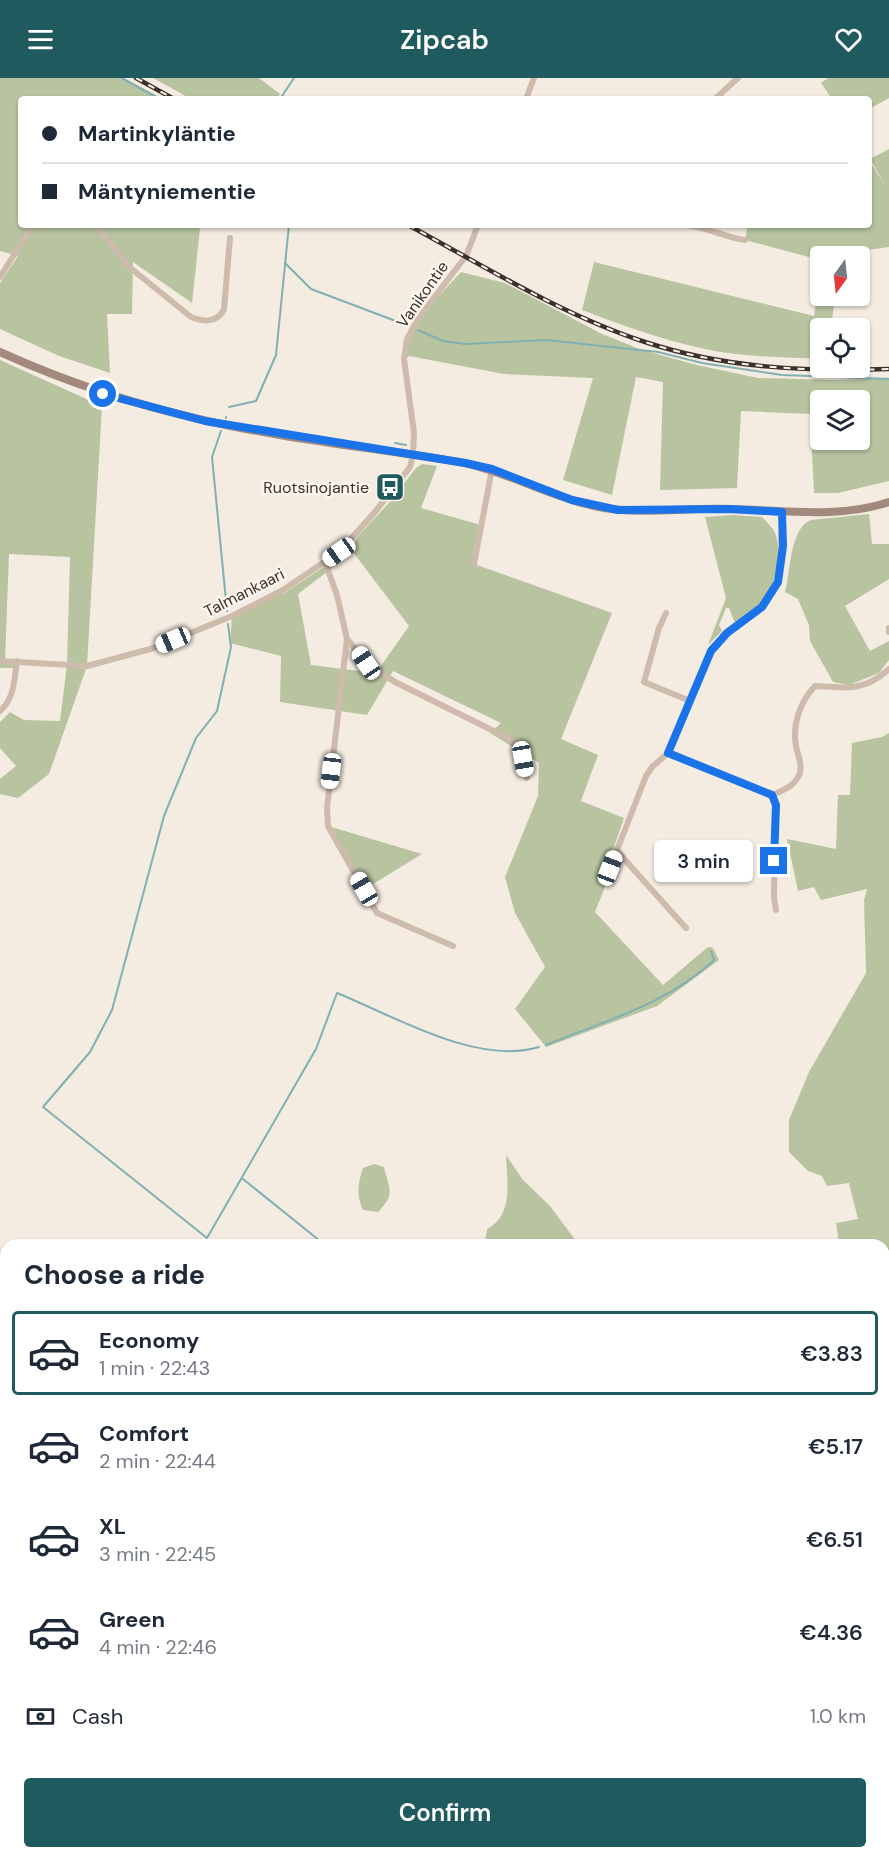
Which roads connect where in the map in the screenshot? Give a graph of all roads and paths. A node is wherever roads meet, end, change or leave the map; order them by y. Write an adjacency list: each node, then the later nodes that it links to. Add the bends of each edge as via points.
1 (534, 78): 3 (street)
2 (738, 78): 4 (street)
3 (527, 96)
4 (718, 96)
5 (31, 228): 11 (street)
6 (98, 228): 9 (street, via 128,266 200,321 222,315)
7 (477, 228): 13 (street, Vanikontie, via 466,256 406,339 404,359)
8 (706, 228): 10 (street)
9 (230, 238)
10 (745, 240)
11 (0, 277)
12 (0, 352): 13 (street, via 103,394 173,413 260,431)
13 (413, 454): 14 (street); 17 (street, Talmankaari, via 406,471 375,512)
14 (492, 469): 16 (street, via 572,500 618,510); 18 (street)
15 (889, 502): 16 (street, via 848,511)
16 (782, 512): 24 (street, via 778,582 762,607 727,633 711,651)
17 (325, 562): 20 (street); 22 (street, Talmankaari, via 283,590 232,616 154,648 87,666)
18 (474, 564)
19 (666, 613): 24 (street, via 644,682)
20 (347, 639): 27 (street, via 366,663 395,682 510,739 519,749); 33 (street, via 328,826 378,913)
21 (0, 661): 22 (street, Talmankaari)
22 (16, 661): 25 (street, via 14,688)
23 (889, 669): 28 (street, via 860,686 815,687 807,694 795,722 799,776 788,788)
24 (690, 700): 26 (street)
25 (0, 711)
26 (668, 753): 28 (street); 29 (street, via 646,776)
27 (526, 778)
28 (772, 795): 31 (street, via 776,805)
29 (617, 851): 30 (street); 32 (street)
30 (610, 868)
31 (776, 909)
32 (686, 928)
33 (453, 946)

